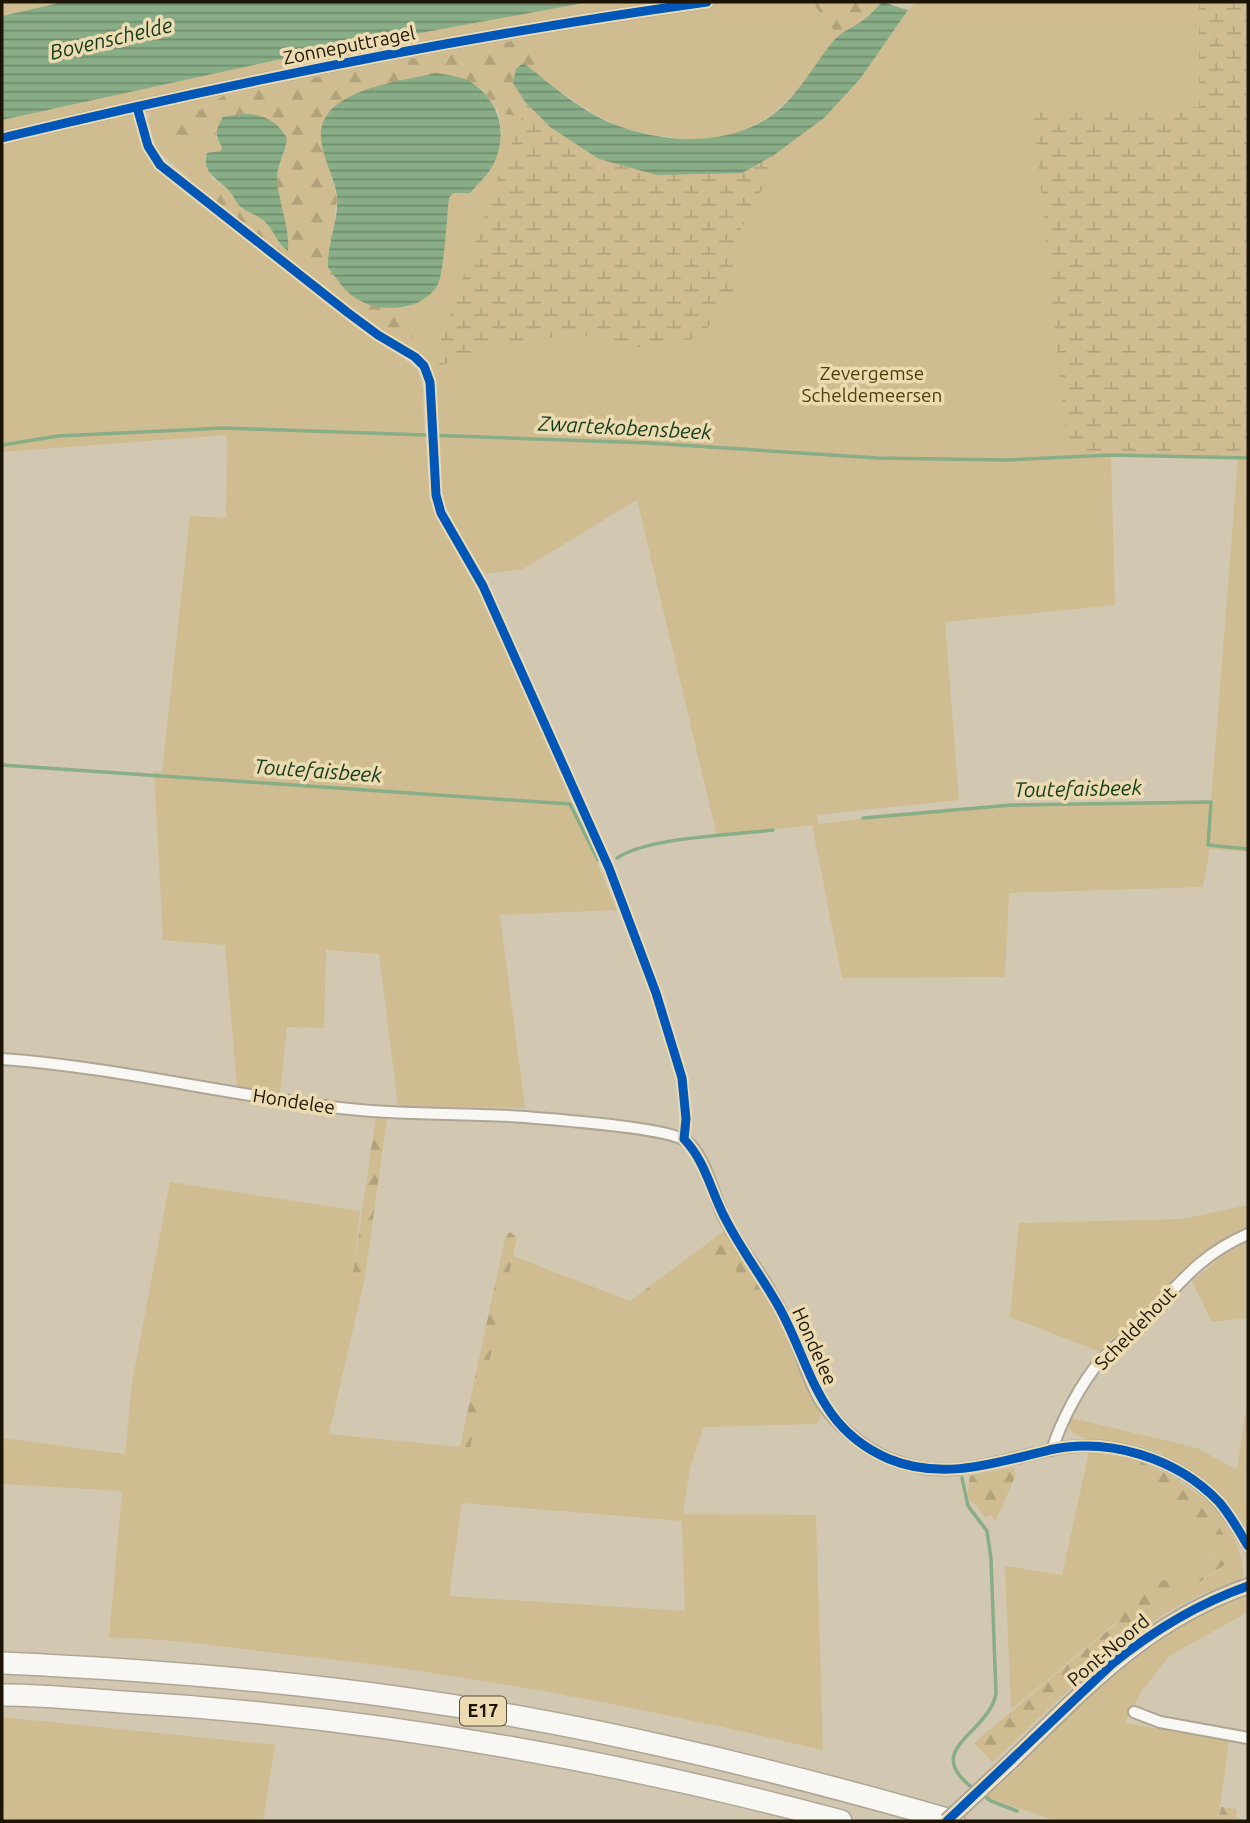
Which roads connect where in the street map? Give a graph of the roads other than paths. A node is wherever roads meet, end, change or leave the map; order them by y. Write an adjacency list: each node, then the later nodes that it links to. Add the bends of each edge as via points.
1 (707, 2): 2 (street, Zonneputtragel, via 389,55)
2 (2, 138)
3 (2, 1059): 5 (street, Hondelee, via 340,1108 553,1119 655,1131 684,1139 697,1153 723,1216 790,1329 822,1404 859,1441 886,1458 940,1471)
4 (1248, 1234): 5 (street, Scheldehout, via 1197,1264 1101,1360 1069,1411)
5 (1052, 1450): 6 (street, via 1100,1447 1137,1453 1168,1465 1218,1501)
6 (1248, 1546)
7 (1248, 1586): 13 (street, Pont-Noord, bridge, via 1196,1607 1136,1645)
8 (2, 1663): 14 (highway, E17, via 251,1680 416,1700 697,1754)
9 (2, 1695): 12 (highway, E17, via 196,1706 382,1727 643,1774)
10 (1134, 1712): 11 (street, via 1160,1723)
11 (1248, 1738)
12 (841, 1821)
13 (947, 1821)
14 (954, 1821)

